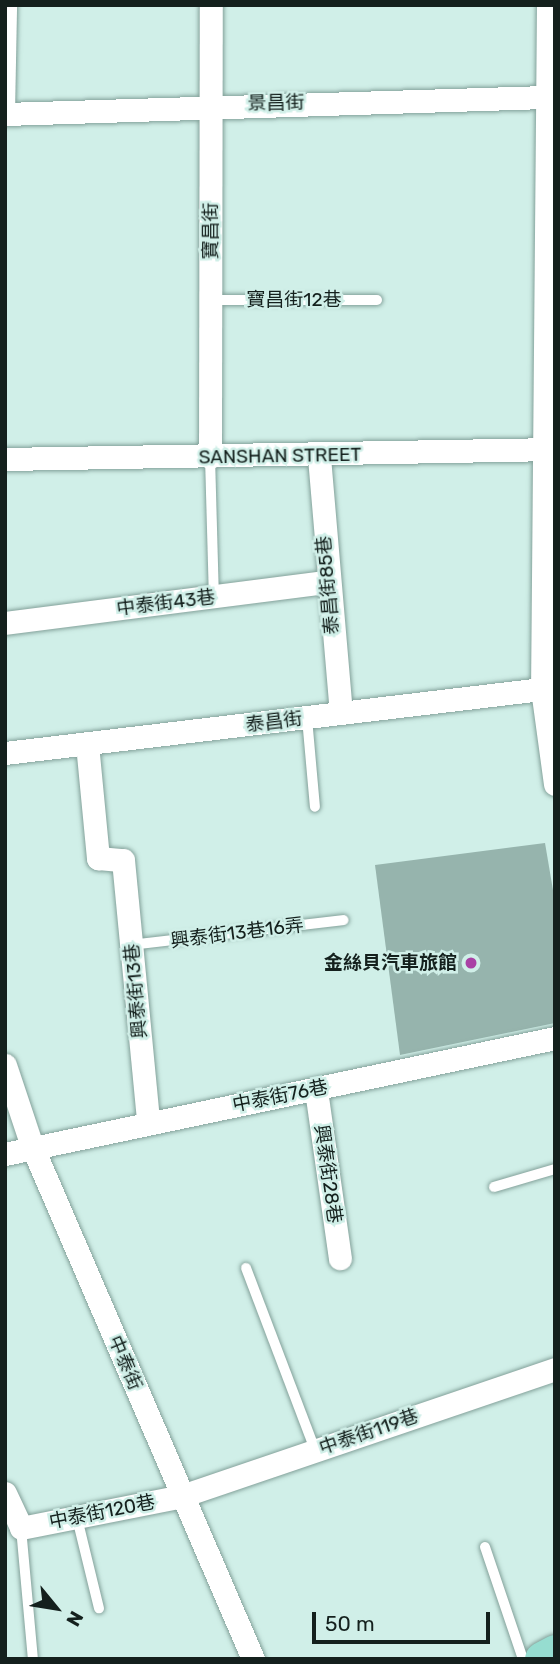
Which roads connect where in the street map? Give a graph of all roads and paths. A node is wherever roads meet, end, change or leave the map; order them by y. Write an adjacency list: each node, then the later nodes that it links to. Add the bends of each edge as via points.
1 (12, 5): 6 (lane)
2 (211, 5): 5 (street, 寶昌街)
3 (548, 5): 4 (street)
4 (547, 97): 5 (street, 景昌街); 7 (street)
5 (211, 104): 6 (street, 景昌街); 8 (street, 寶昌街)
6 (8, 114)
7 (551, 190): 10 (street)
8 (211, 300): 9 (lane, 寶昌街12巷); 11 (street, 寶昌街)
9 (377, 300)
10 (550, 449): 12 (street, SANSHAN STREET); 17 (street)
11 (210, 457): 12 (street, SANSHAN STREET); 13 (street, SANSHAN STREET); 15 (lane)
12 (318, 457): 14 (street, 泰昌街85巷)
13 (5, 459)
14 (327, 582): 15 (street, 中泰街43巷); 18 (street, 泰昌街85巷)
15 (214, 597): 16 (street, 中泰街43巷)
16 (5, 623)
17 (542, 689): 18 (street, 泰昌街); 22 (street)
18 (341, 713): 19 (street, 泰昌街)
19 (307, 718): 20 (street, 泰昌街); 23 (lane)
20 (87, 744): 21 (street, 泰昌街); 25 (street, 興泰街13巷, via 99,858 123,860)
21 (5, 753)
22 (555, 784)
23 (315, 807)
24 (344, 920): 25 (lane, 興泰街13巷16弄)
25 (131, 945): 29 (street, 興泰街13巷)
26 (555, 1038): 28 (street, 中泰街76巷)
27 (5, 1065): 30 (street, 中泰街)
28 (316, 1090): 29 (street, 中泰街76巷); 34 (street, 興泰街28巷)
29 (148, 1122): 30 (street, 中泰街76巷)
30 (32, 1146): 31 (street, 中泰街76巷); 39 (street, 中泰街)
31 (5, 1154)
32 (555, 1169): 33 (lane)
33 (494, 1187)
34 (341, 1258)
35 (246, 1268): 37 (lane)
36 (555, 1368): 37 (street, 中泰街119巷)
37 (315, 1450): 39 (street, 中泰街119巷)
38 (5, 1493): 41 (street)
39 (182, 1496): 40 (street, 中泰街120巷); 46 (street, 中泰街)
40 (77, 1518): 41 (street, 中泰街120巷); 43 (lane)
41 (13, 1525): 45 (lane)
42 (485, 1547): 47 (lane)
43 (99, 1608)
44 (555, 1652): 48 (main road)
45 (33, 1659)
46 (253, 1659)
47 (523, 1659)
48 (542, 1659)

